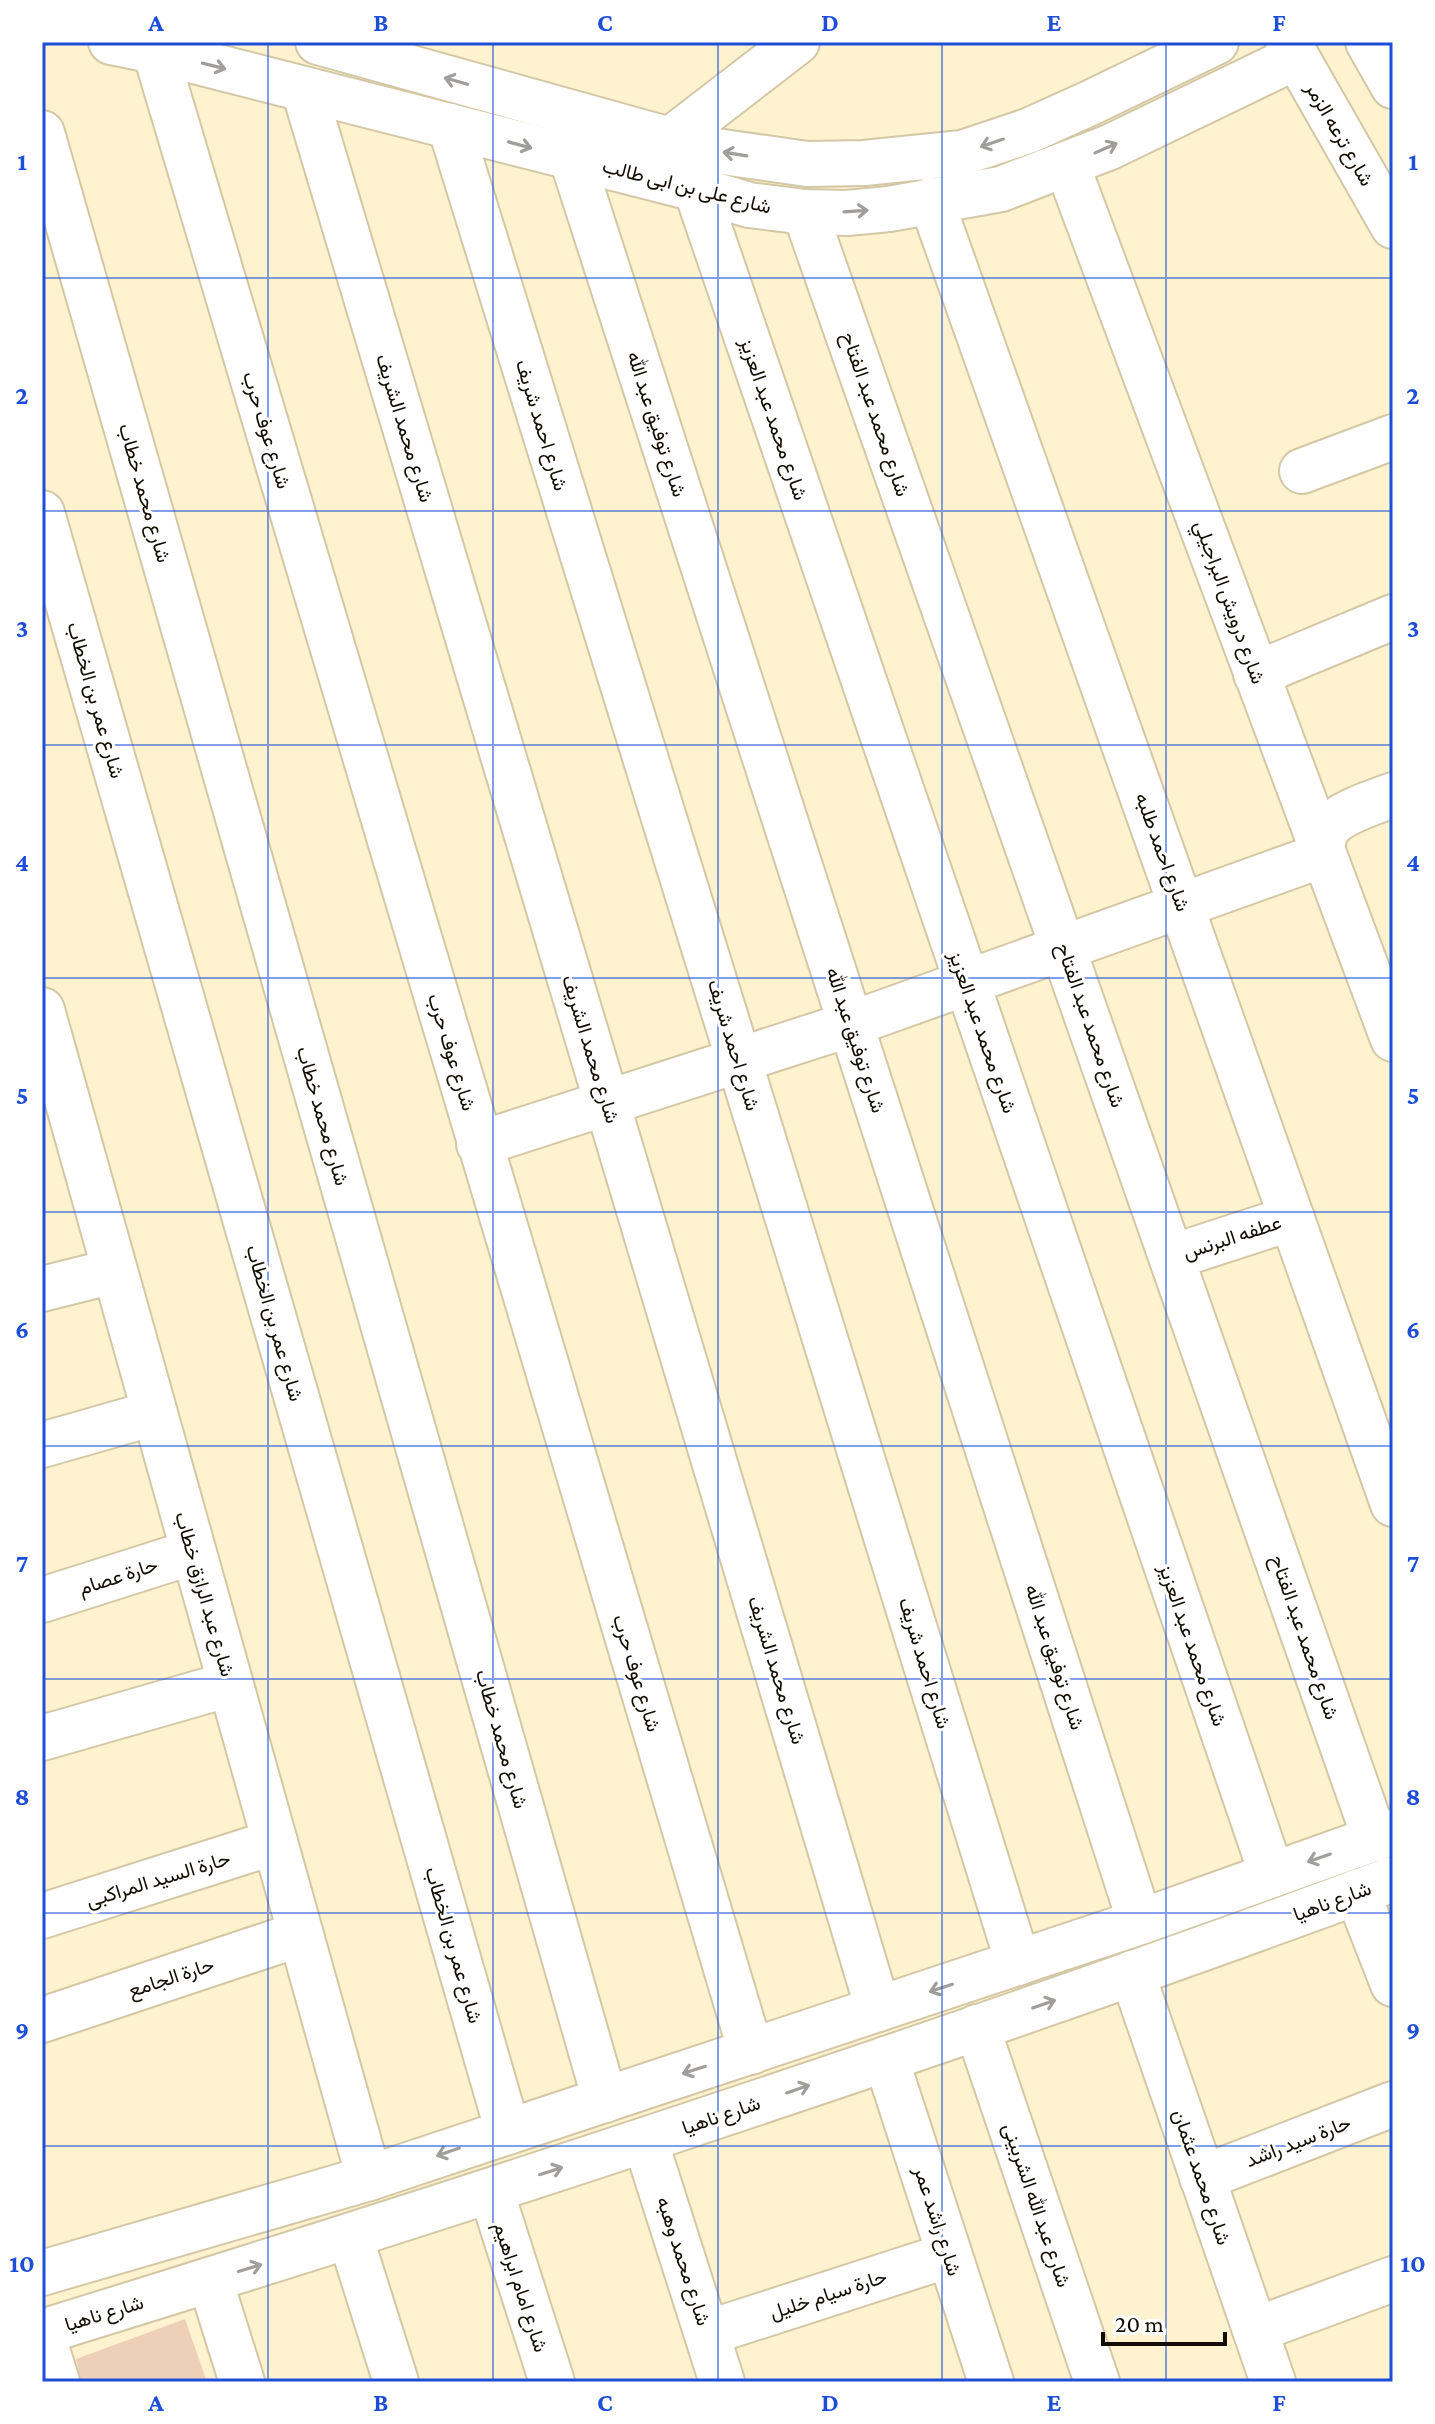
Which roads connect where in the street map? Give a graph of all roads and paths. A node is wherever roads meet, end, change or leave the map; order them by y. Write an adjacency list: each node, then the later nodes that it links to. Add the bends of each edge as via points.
1 (318, 42): 11 (street, شارع على بن ابى طالب, one-way to 1)
2 (797, 42): 11 (street)
3 (1216, 42): 11 (street, شارع على بن ابى طالب, one-way to 11, via 1040,125 962,153 807,164)
4 (1368, 42): 7 (street)
5 (133, 46): 8 (street, شارع على بن ابى طالب, one-way to 8); 34 (street, شارع عوف حرب)
6 (1292, 50): 13 (street, شارع على بن ابى طالب, one-way to 6); 17 (street, شارع ترعه الزمر)
7 (1393, 86)
8 (304, 90): 9 (street, شارع على بن ابى طالب); 32 (street, شارع محمد الشريف)
9 (450, 126): 12 (street, شارع على بن ابى طالب, one-way to 12); 31 (street, شارع احمد شريف)
10 (42, 133): 61 (street, شارع محمد خطاب)
11 (670, 140)
12 (572, 159): 14 (street, شارع على بن ابى طالب); 30 (street, شارع توفيق عبد الله)
13 (1067, 165): 15 (street, شارع على بن ابى طالب, via 1001,189); 22 (street, شارع درويش البراجيلي)
14 (696, 189): 16 (street, شارع على بن ابى طالب, via 749,205); 27 (street, شارع محمد عبد العزيز)
15 (931, 200): 16 (street, شارع على بن ابى طالب, one-way to 15, via 847,213); 25 (street, شارع احمد طلبه)
16 (805, 212): 26 (street, شارع محمد عبد الفتاح)
17 (1393, 226)
18 (1393, 437): 19 (street)
19 (1302, 471)
20 (42, 513): 63 (street, شارع عمر بن الخطاب)
21 (1393, 617): 22 (street)
22 (1256, 674): 24 (street, شارع درويش البراجيلي)
23 (1393, 795): 24 (street, via 1338,818 1325,835)
24 (1322, 851): 25 (street); 29 (street, شارع درويش البراجيلي)
25 (1182, 904): 26 (street); 35 (street, شارع احمد طلبه)
26 (1064, 947): 27 (street); 36 (street, شارع محمد عبد الفتاح)
27 (966, 983): 30 (street); 48 (street, شارع محمد عبد العزيز)
28 (42, 1010): 33 (street, شارع عبد الرازق خطاب)
29 (1389, 1017)
30 (851, 1024): 31 (street); 51 (street, شارع توفيق عبد الله)
31 (739, 1061): 32 (street); 53 (street, شارع احمد شريف)
32 (607, 1103): 34 (street); 56 (street, شارع محمد الشريف)
33 (58, 1128): 37 (street, شارع عبد الرازق خطاب)
34 (479, 1144): 59 (street, شارع عوف حرب)
35 (1292, 1218): 36 (street, عطفه البرنس); 41 (street, شارع احمد طلبه)
36 (1172, 1257): 46 (street, شارع محمد عبد الفتاح)
37 (114, 1271): 38 (street); 39 (street, شارع عبد الرازق خطاب)
38 (42, 1289)
39 (154, 1413): 40 (street); 42 (street, شارع عبد الرازق خطاب)
40 (42, 1445)
41 (1393, 1504)
42 (193, 1552): 43 (street, حارة عصام); 44 (street, شارع عبد الرازق خطاب)
43 (42, 1600)
44 (230, 1684): 45 (street); 47 (street, شارع عبد الرازق خطاب)
45 (42, 1738)
46 (1384, 1836): 48 (street, one-way to 48)
47 (275, 1842): 50 (street, حارة السيد المراكبى); 52 (street, شارع عبد الرازق خطاب)
48 (1272, 1875): 51 (street)
49 (1375, 1885): 54 (street, شارع ناهيا); 55 (street)
50 (42, 1916)
51 (1140, 1922): 53 (street)
52 (300, 1934): 57 (street, حارة الجامع); 65 (street, شارع عبد الرازق خطاب)
53 (1018, 1963): 56 (street, one-way to 56)
54 (1132, 1973): 58 (street, شارع ناهيا, one-way to 54); 66 (street, شارع محمد عثمان)
55 (1393, 1984)
56 (878, 2009): 59 (street)
57 (42, 2020)
58 (977, 2027): 60 (street, شارع ناهيا); 82 (street, شارع عبد الله الشربينى)
59 (751, 2052): 61 (street, one-way to 61)
60 (886, 2059): 64 (street, شارع ناهيا, one-way to 60); 69 (street, شارع راشد عمر)
61 (605, 2100): 63 (street)
62 (1393, 2104): 66 (street, حارة سيد راشد)
63 (508, 2132): 65 (street, one-way to 65)
64 (645, 2140): 67 (street, شارع ناهيا, one-way to 64); 75 (street, شارع محمد وهبه)
65 (369, 2178): 70 (street)
66 (1202, 2178): 73 (street, شارع محمد عثمان)
67 (491, 2191): 68 (street, شارع ناهيا); 79 (street, شارع امام ابراهيم)
68 (350, 2236): 72 (street, شارع ناهيا, one-way to 68); 78 (street)
69 (949, 2255): 75 (street, حارة سيام خليل); 81 (street, شارع راشد عمر)
70 (42, 2273)
71 (1393, 2279): 73 (street)
72 (210, 2280): 74 (street, شارع ناهيا); 77 (street)
73 (1255, 2330): 83 (street, شارع محمد عثمان)
74 (42, 2333): 76 (street)
75 (707, 2333): 80 (street, شارع محمد وهبه)
76 (57, 2382)
77 (242, 2382)
78 (396, 2382)
79 (552, 2382)
80 (722, 2382)
81 (991, 2382)
82 (1097, 2382)
83 (1273, 2382)

